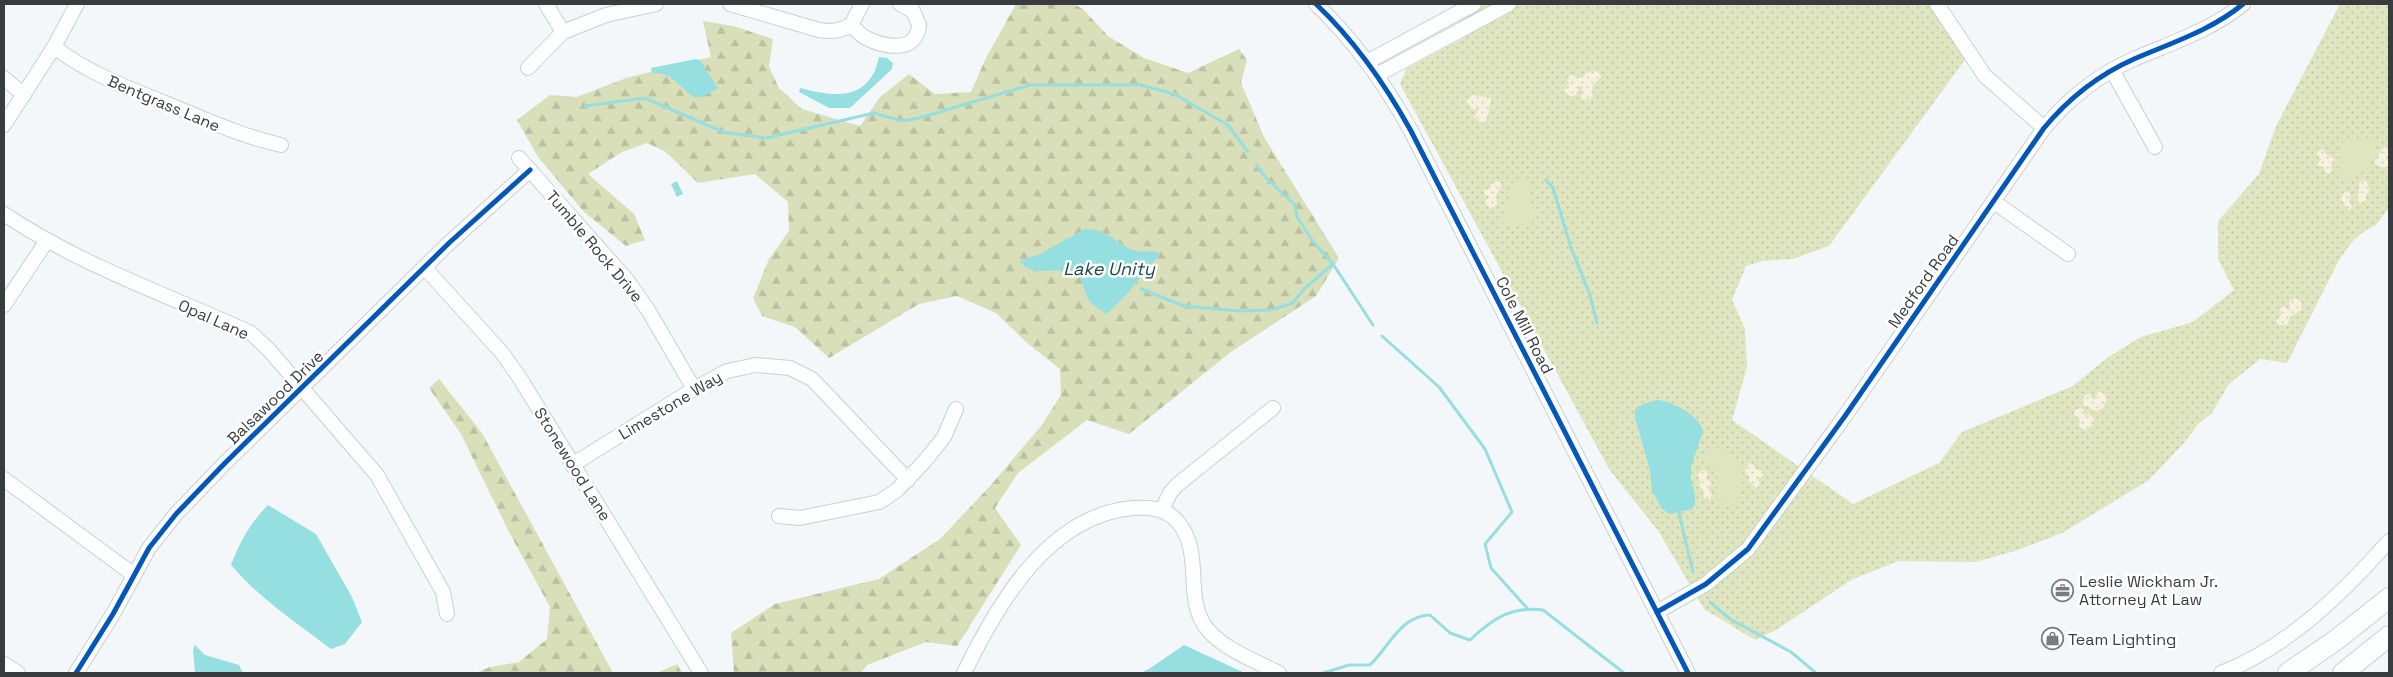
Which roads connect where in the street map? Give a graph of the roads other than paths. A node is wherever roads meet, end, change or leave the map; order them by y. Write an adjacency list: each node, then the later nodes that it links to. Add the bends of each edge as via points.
1 (77, 4): 15 (street)
2 (546, 4): 14 (street)
3 (656, 4): 11 (street)
4 (730, 4): 13 (street, via 831,32 843,30)
5 (862, 4): 13 (street)
6 (900, 4): 13 (street, via 913,11 919,25 915,38 903,47 865,37)
7 (1316, 4): 16 (street, Cole Mill Road)
8 (1474, 4): 16 (street)
9 (1509, 4): 19 (street)
10 (2243, 4): 18 (street, Medford Road, via 2208,26)
11 (640, 5): 14 (street)
12 (1944, 6): 23 (street, via 1985,76)
13 (851, 24)
14 (562, 32): 17 (street)
15 (54, 47): 21 (street); 24 (street, Bentgrass Lane, via 130,89 231,131)
16 (1367, 62): 19 (street, Cole Mill Road)
17 (528, 68)
18 (2112, 70): 23 (street, Medford Road, via 2070,99); 25 (street)
19 (1377, 75): 46 (street, Cole Mill Road, via 1441,188)
20 (4, 78): 21 (street)
21 (24, 94): 22 (street)
22 (4, 125)
23 (2044, 128): 28 (street, Medford Road)
24 (281, 145)
25 (2155, 147)
26 (519, 158): 27 (street, Tumble Rock Drive)
27 (530, 170): 32 (street, Balsawood Drive); 35 (street, Tumble Rock Drive, via 627,280)
28 (1994, 202): 31 (street); 46 (street, Medford Road, via 1748,549 1706,584)
29 (4, 214): 30 (street, Opal Lane)
30 (46, 242): 33 (street); 34 (street, Opal Lane, via 251,333)
31 (2068, 254)
32 (425, 268): 34 (street, Balsawood Drive); 38 (street, Stonewood Lane, via 503,354)
33 (4, 305)
34 (302, 387): 44 (street, Balsawood Drive, via 176,514 149,548); 47 (street, Opal Lane, via 377,475 443,592)
35 (694, 389): 38 (street, Limestone Way); 40 (street, Limestone Way, via 727,371 756,365 790,368 812,379)
36 (1273, 408): 41 (street, via 1178,485)
37 (956, 409): 40 (street, via 944,437)
38 (572, 465): 52 (street, Stonewood Lane)
39 (4, 479): 44 (street)
40 (908, 480): 42 (street, via 879,502 800,518)
41 (1162, 510): 53 (street, via 1138,508 1103,514 1051,545 1029,566 998,609); 54 (street, via 1179,523 1190,546 1195,603 1204,624 1216,638)
42 (779, 516)
43 (2389, 541): 56 (street, via 2339,592 2296,629 2253,658)
44 (134, 575): 51 (street, Balsawood Drive)
45 (2389, 598): 57 (highway)
46 (1657, 612): 55 (street, Cole Mill Road)
47 (447, 614)
48 (2389, 636): 58 (highway)
49 (4, 664): 50 (street)
50 (18, 673)
51 (76, 673)
52 (701, 673)
53 (964, 673)
54 (1279, 673)
55 (1688, 673)
56 (2221, 673)
57 (2288, 673)
58 (2342, 673)

